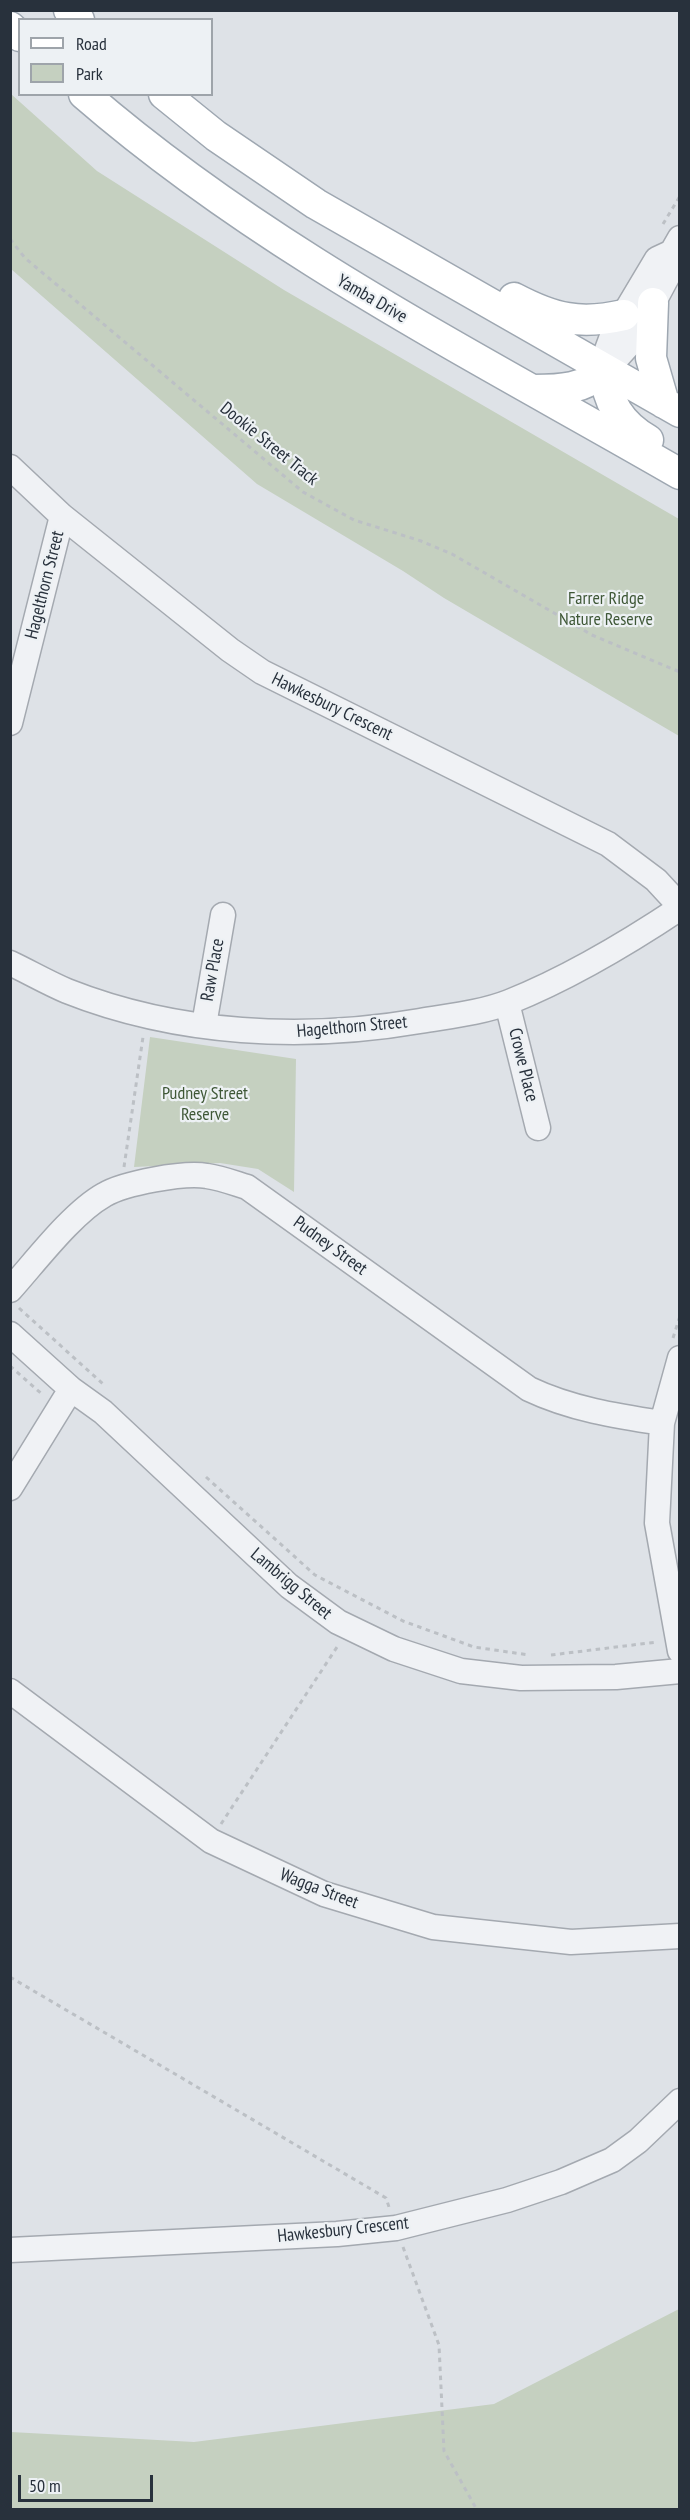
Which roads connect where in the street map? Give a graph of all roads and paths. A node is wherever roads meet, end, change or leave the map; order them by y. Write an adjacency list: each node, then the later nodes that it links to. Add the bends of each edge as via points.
1 (86, 96): 9 (main road, Yamba Drive, via 210,195 333,276)
2 (166, 96): 5 (main road, via 216,136 306,198)
3 (10, 239): 15 (path, Dookie Street Track, via 25,258 303,492 354,520 452,554 592,635)
4 (676, 245): 6 (street, via 673,266); 7 (street, via 657,259)
5 (435, 273): 7 (main road, via 479,280 560,318 597,321); 8 (main road)
6 (653, 303): 8 (street, via 634,339); 10 (main road, via 651,358)
7 (624, 315): 8 (street, via 607,350)
8 (606, 370): 9 (main road, via 574,388); 10 (main road); 11 (main road, via 608,395 619,415 634,432)
9 (531, 390): 13 (main road, Yamba Drive)
10 (672, 408)
11 (680, 466)
12 (10, 467): 14 (street, Hawkesbury Crescent)
13 (680, 474)
14 (62, 516): 16 (street, Hagelthorn Street); 17 (street, Hawkesbury Crescent, via 262,672 608,844 656,880)
15 (680, 672)
16 (10, 723)
17 (680, 907): 20 (street, Hagelthorn Street, via 594,960)
18 (223, 915): 22 (street, Raw Place)
19 (10, 963): 21 (street, Hagelthorn Street, via 65,990)
20 (507, 1003): 22 (street, Hagelthorn Street, via 387,1027 315,1033); 23 (street, Crowe Place)
21 (146, 1015): 22 (street, Hagelthorn Street); 24 (path)
22 (204, 1025)
23 (538, 1128)
24 (121, 1186): 25 (street, Pudney Street, via 76,1217); 33 (street, Pudney Street, via 206,1175 247,1187 529,1389 579,1408)
25 (10, 1290)
26 (10, 1301): 31 (path)
27 (680, 1317): 29 (path)
28 (10, 1335): 32 (street, Lambrigg Street)
29 (676, 1348): 33 (street)
30 (10, 1366): 32 (path)
31 (107, 1388)
32 (65, 1399): 35 (street); 37 (street, Lambrigg Street, via 103,1412 289,1586)
33 (662, 1423): 39 (street, via 657,1523)
34 (202, 1474): 36 (path, via 315,1575)
35 (10, 1488)
36 (367, 1602): 37 (path); 41 (path, via 403,1621 474,1647)
37 (350, 1628): 42 (street, Lambrigg Street, via 394,1649 461,1671 521,1678 616,1677); 44 (path)
38 (661, 1633): 40 (path, via 660,1642)
39 (680, 1650)
40 (549, 1655)
41 (538, 1657)
42 (680, 1671)
43 (10, 1691): 44 (street, Wagga Street)
44 (211, 1841): 45 (street, Wagga Street, via 324,1894 433,1927 571,1942)
45 (680, 1936)
46 (10, 1977): 48 (path, via 386,2198)
47 (680, 2101): 50 (street, Hawkesbury Crescent, via 612,2160 507,2200 396,2228)
48 (392, 2214)
49 (401, 2243): 51 (path, via 439,2344 444,2451)
50 (10, 2250)
51 (477, 2510)

